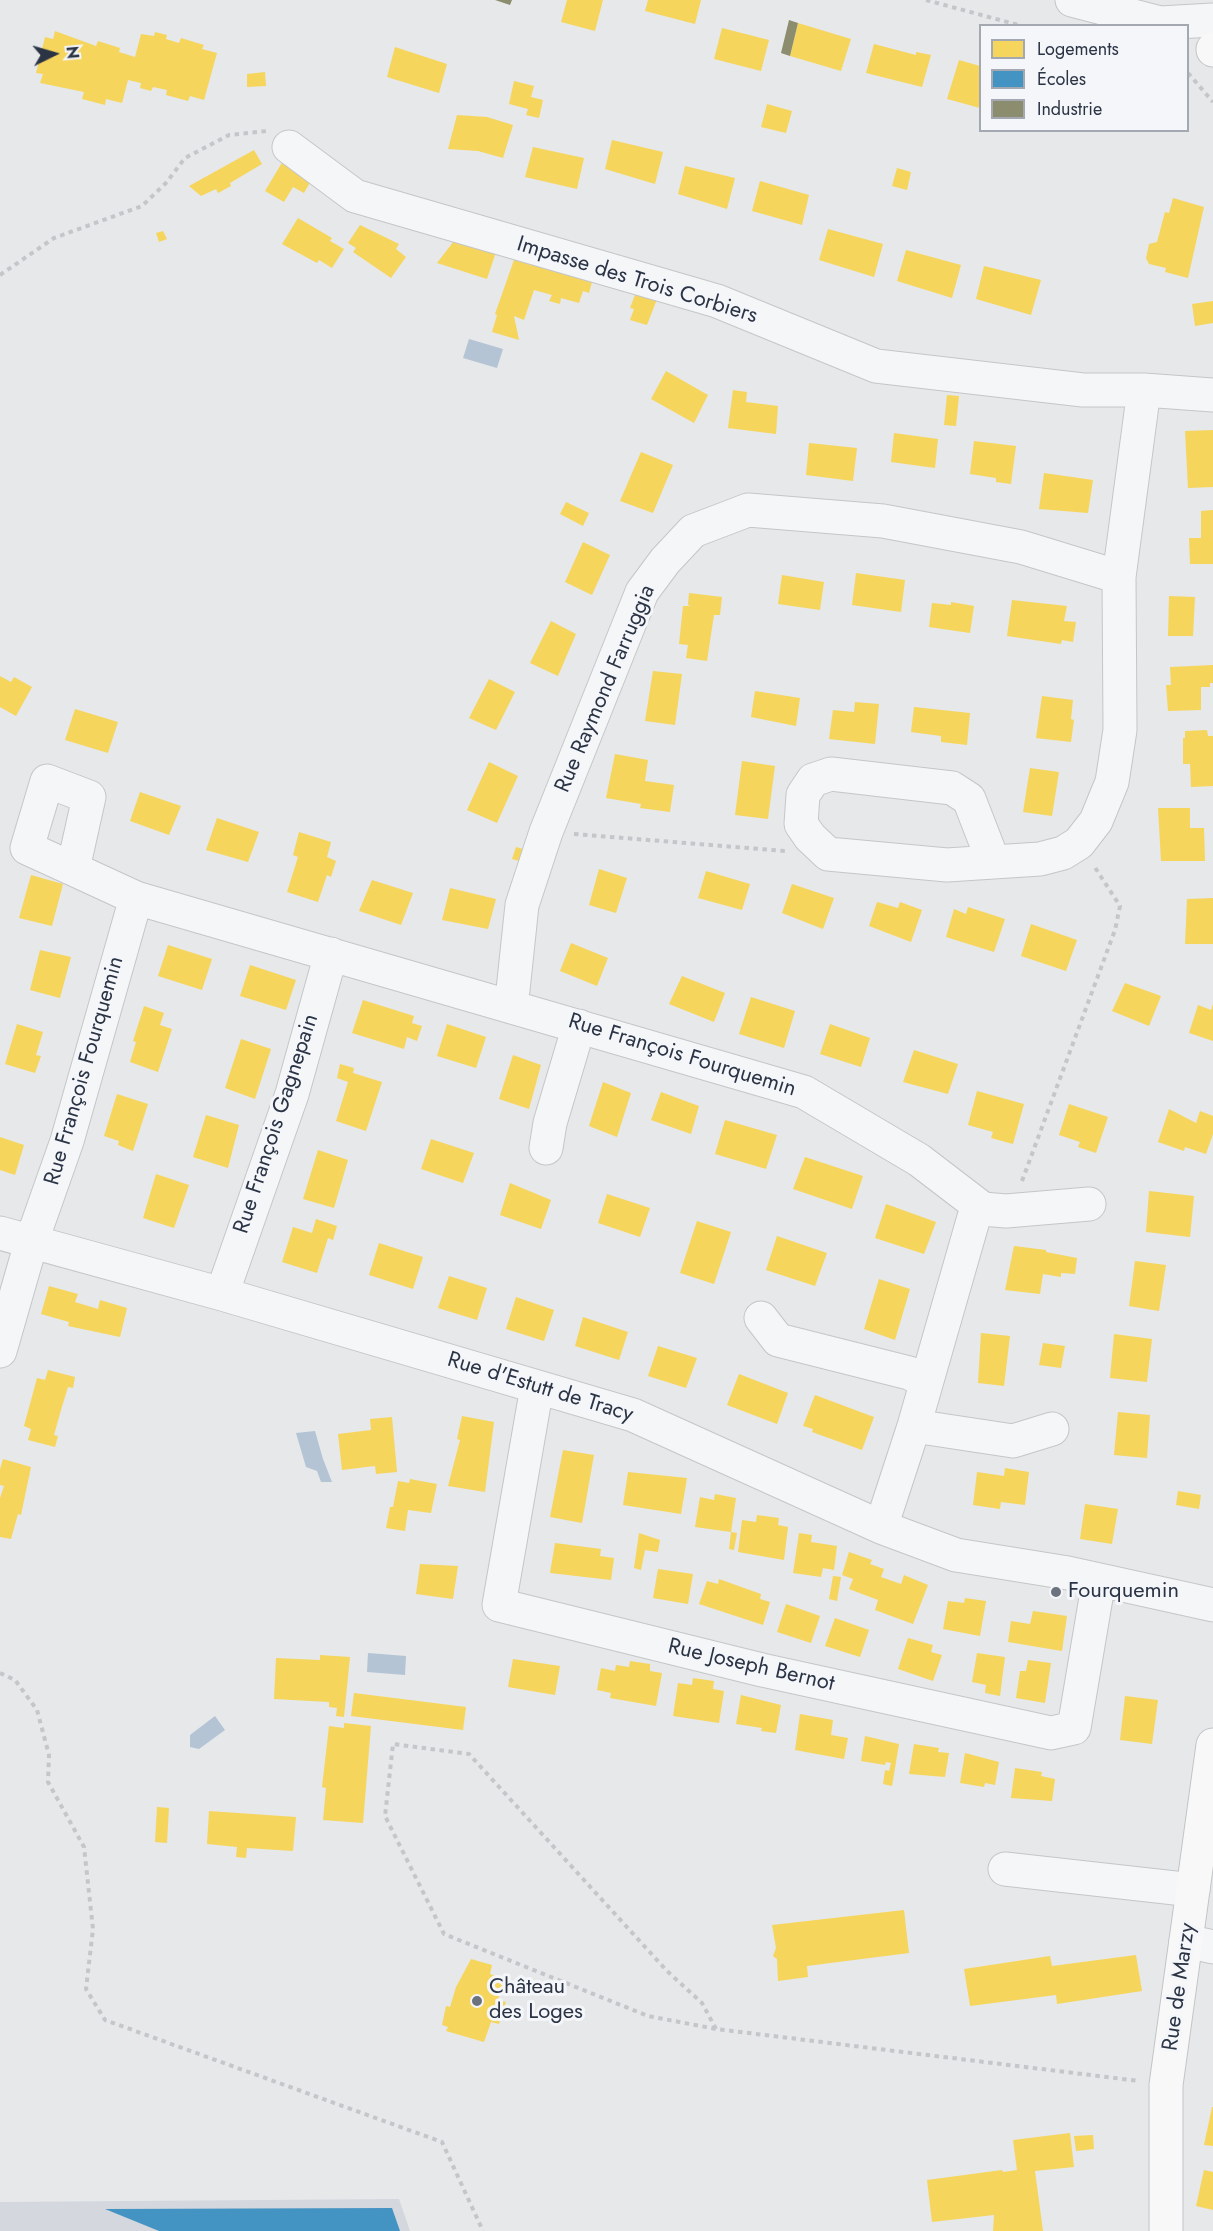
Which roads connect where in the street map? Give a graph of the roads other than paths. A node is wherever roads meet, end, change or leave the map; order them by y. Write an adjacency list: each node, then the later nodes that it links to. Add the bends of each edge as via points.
1 (1072, 0): 3 (street)
2 (1213, 20): 3 (street)
3 (1162, 24)
4 (1189, 43): 5 (street)
5 (1213, 64)
6 (289, 147): 7 (street, Impasse des Trois Corbiers, via 355,196 717,301 876,366 1083,390)
7 (1143, 390): 8 (street, Impasse des Trois Corbiers); 9 (street)
8 (1213, 395)
9 (1119, 577): 10 (street, via 1120,730 1112,782 1096,821 1078,843 1063,853 1040,859); 14 (street, Rue Raymond Farruggia, via 1021,546 883,521 748,510 693,531 642,592 546,832 522,905 513,990)
10 (993, 861): 10 (street, via 947,865 828,854 801,824 802,795 813,780 831,774 952,788 969,799)
11 (73, 869): 12 (street, Rue François Fourquemin)
12 (136, 898): 13 (street, Rue François Fourquemin); 20 (street, Rue François Fourquemin, via 67,1141)
13 (331, 954): 14 (street, Rue François Fourquemin); 21 (street, Rue François Gagnepain, via 292,1094)
14 (507, 1004): 15 (street, Rue François Fourquemin)
15 (579, 1026): 16 (street); 18 (street, Rue François Fourquemin, via 804,1092)
16 (546, 1148)
17 (1089, 1204): 18 (street)
18 (995, 1210): 24 (street, via 974,1217)
19 (0, 1233): 20 (street, Rue d'Estutt de Tracy)
20 (31, 1243): 21 (street, Rue d'Estutt de Tracy); 23 (street, Rue François Fourquemin)
21 (222, 1294): 25 (street, Rue d'Estutt de Tracy)
22 (761, 1318): 24 (street, via 778,1340 909,1373)
23 (0, 1351)
24 (926, 1381): 26 (street)
25 (537, 1387): 28 (street, Rue d'Estutt de Tracy, via 633,1415); 30 (street, Rue Joseph Bernot, via 499,1605 762,1670 1051,1733 1074,1728)
26 (914, 1426): 27 (street, via 1013,1440); 28 (street)
27 (1052, 1429)
28 (881, 1527): 29 (street, Rue d'Estutt de Tracy, via 956,1555)
29 (1068, 1574): 30 (street, Rue d'Estutt de Tracy); 31 (street, Rue d'Estutt de Tracy, via 1086,1570 1151,1583)
30 (1099, 1580): 31 (street, Rue d'Estutt de Tracy)
31 (1161, 1594): 32 (street, Rue d'Estutt de Tracy)
32 (1213, 1605)
33 (1213, 1745): 35 (main road, Rue de Marzy)
34 (1005, 1869): 35 (street)
35 (1193, 1890): 36 (main road, Rue de Marzy)
36 (1200, 1944): 37 (main road, Rue de Marzy, via 1166,2085)
37 (1166, 2231)

